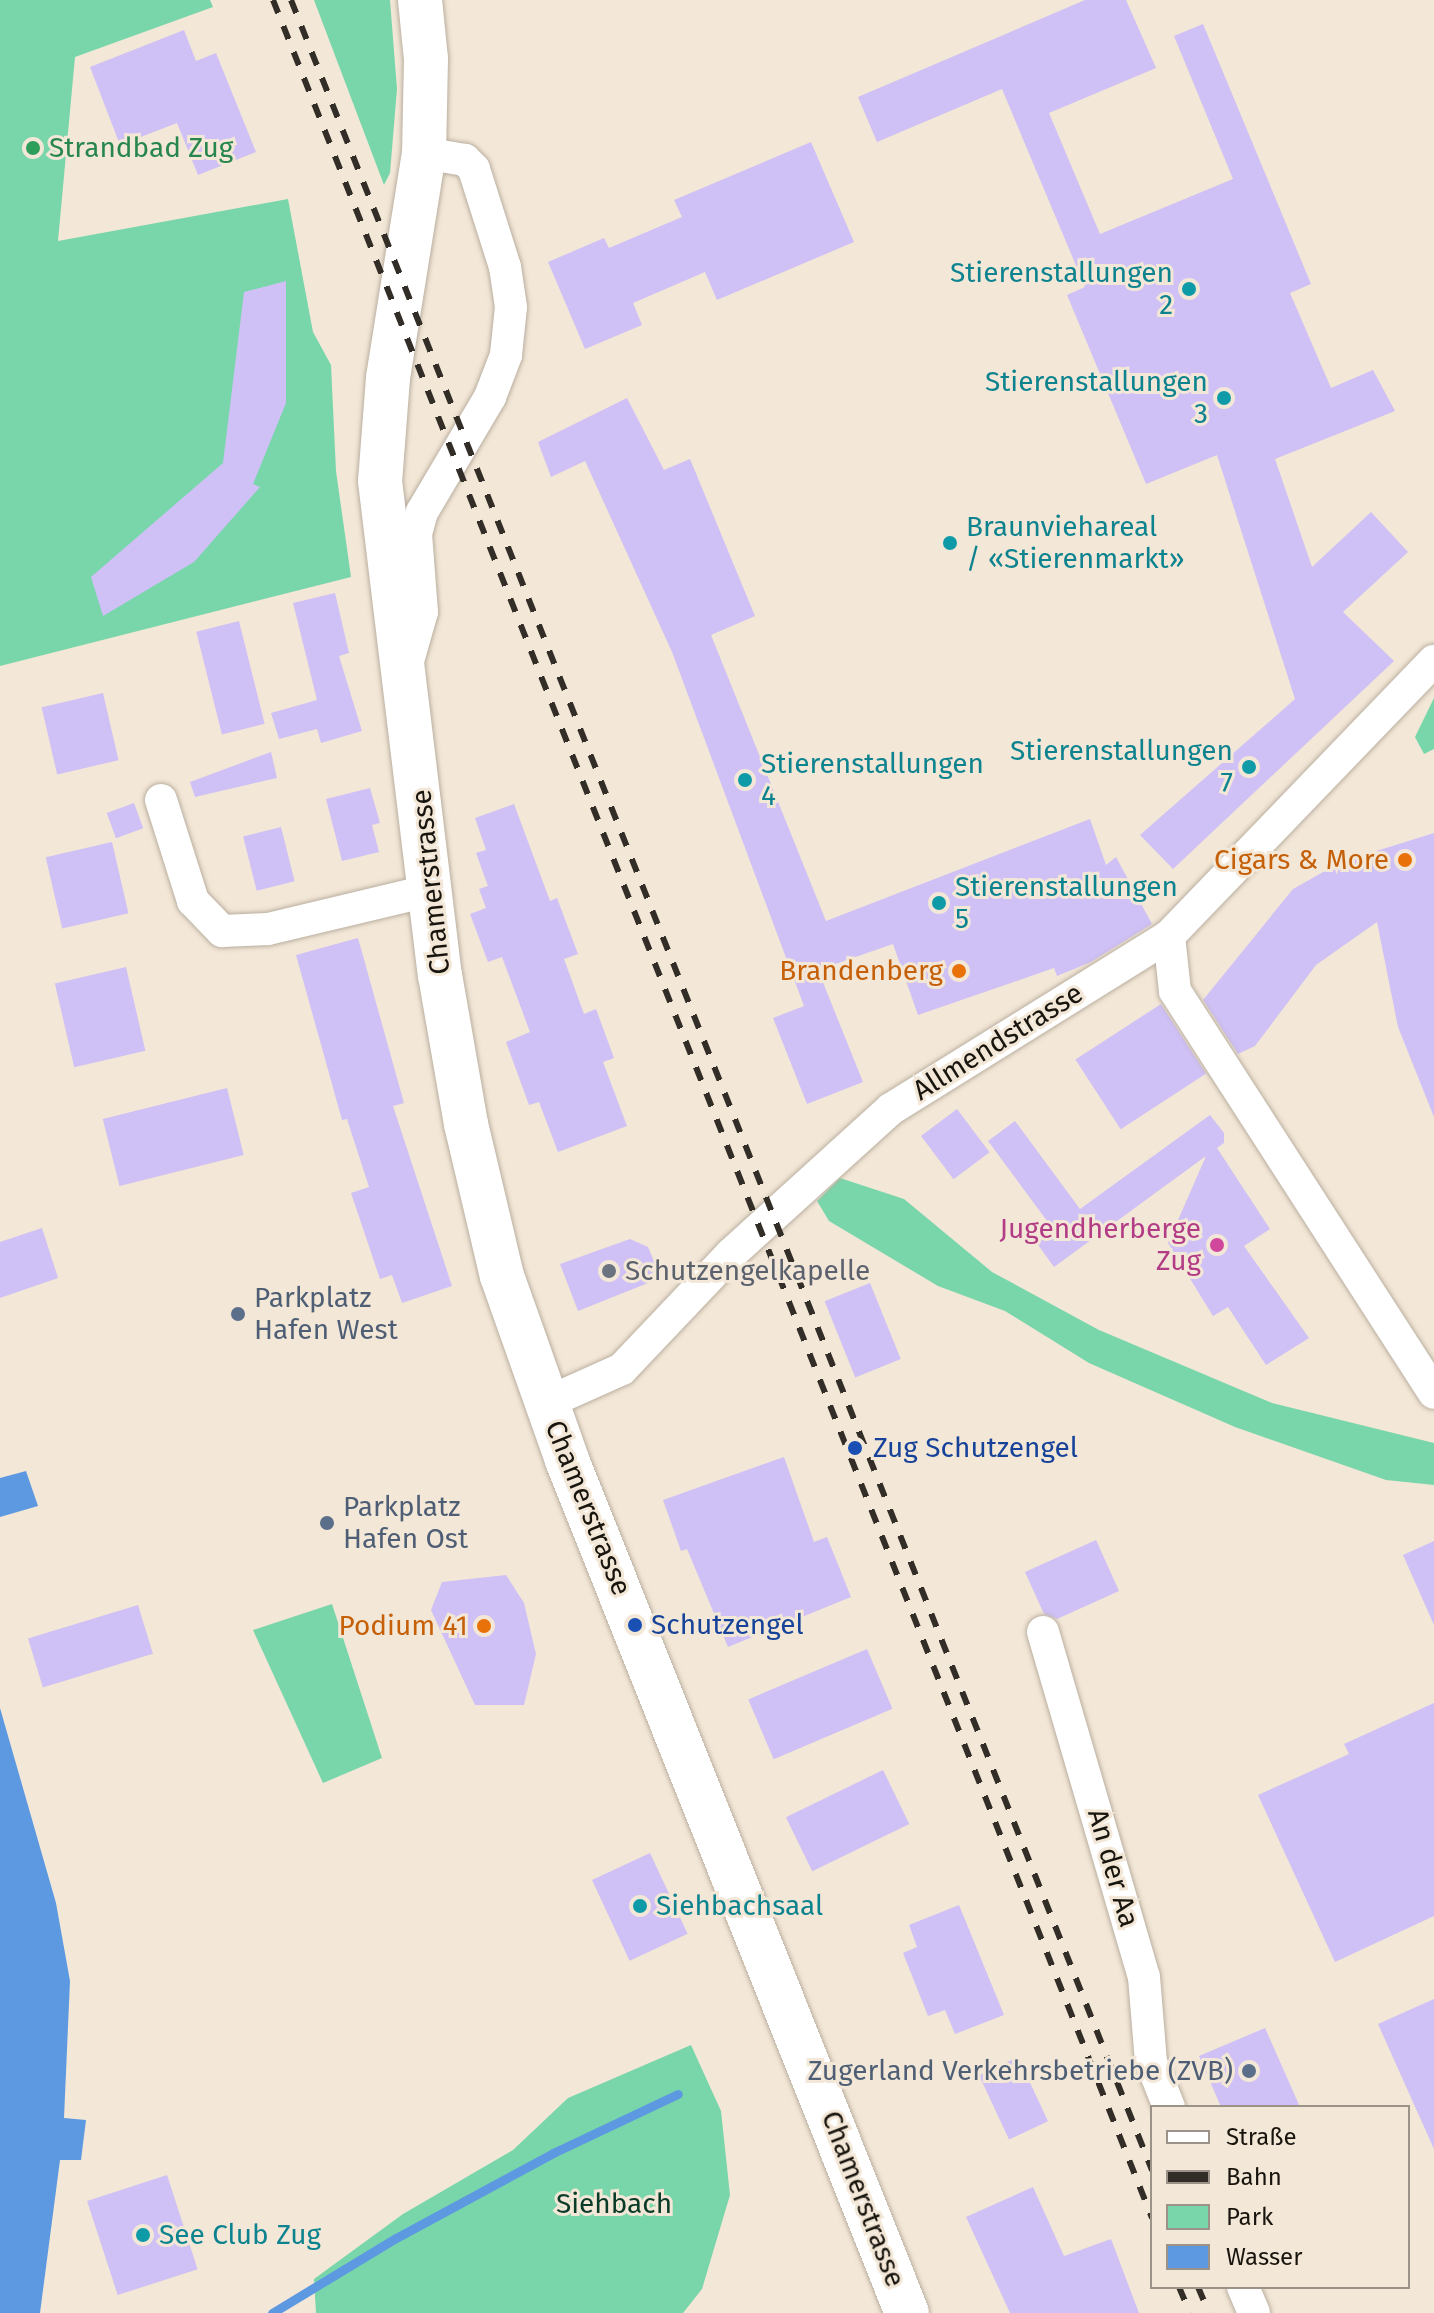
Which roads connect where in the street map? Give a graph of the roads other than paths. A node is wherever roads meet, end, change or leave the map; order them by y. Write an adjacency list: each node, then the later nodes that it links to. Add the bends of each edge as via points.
1 (420, 0): 2 (main road, Chamerstrasse, via 426,59)
2 (424, 153): 4 (main road, Chamerstrasse, via 390,366 380,481); 4 (street, Chamerstrasse, via 465,160 474,169 505,267 510,331 490,397 422,512 416,534 422,612)
3 (1434, 661): 7 (street, Allmendstrasse)
4 (406, 665): 6 (main road, Chamerstrasse)
5 (161, 800): 6 (street, via 193,901 222,931 268,929)
6 (432, 890): 9 (main road, Chamerstrasse, via 466,1124 502,1276)
7 (1169, 936): 8 (street, via 1175,991); 9 (street, Allmendstrasse, via 891,1109 731,1254 622,1369)
8 (1434, 1393)
9 (546, 1403): 13 (main road, Chamerstrasse)
10 (1043, 1632): 11 (street, An der Aa, via 1144,1977 1151,2062)
11 (1168, 2105)
12 (1244, 2289): 14 (street)
13 (907, 2313)
14 (1254, 2313)

